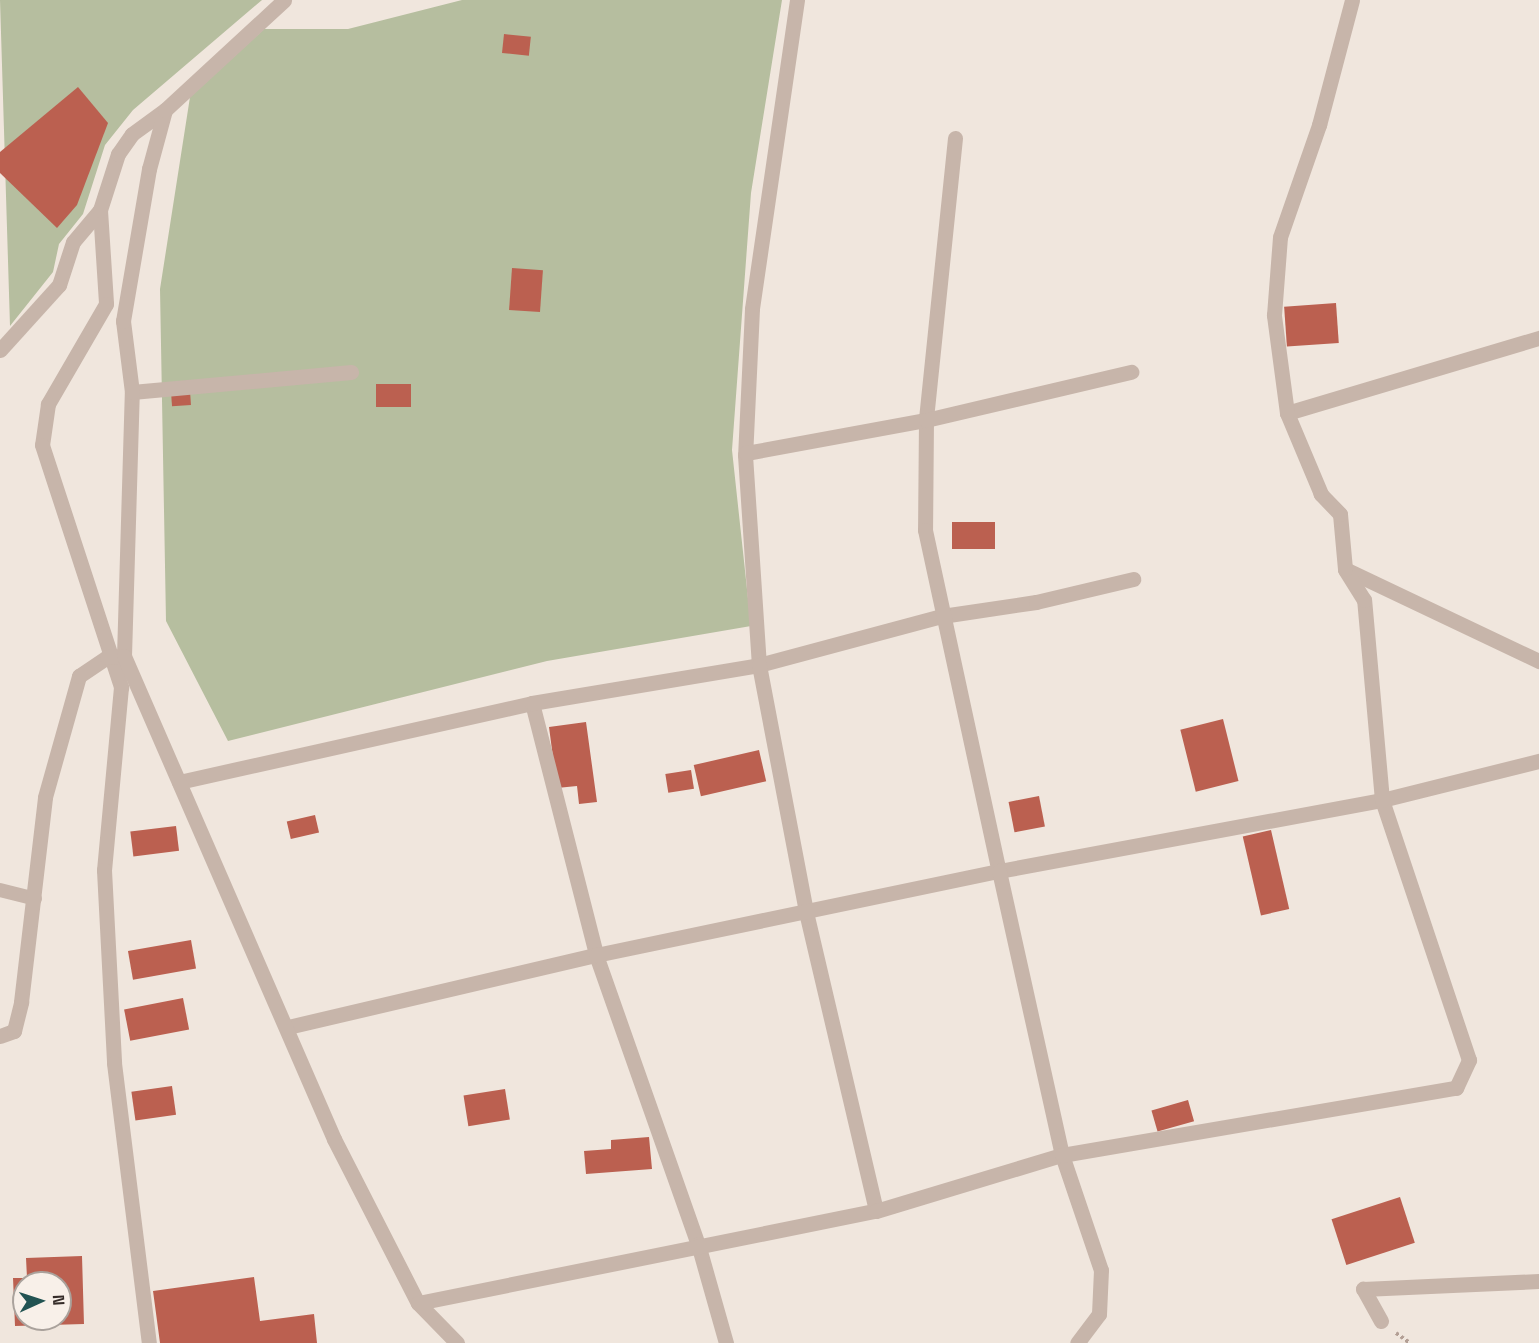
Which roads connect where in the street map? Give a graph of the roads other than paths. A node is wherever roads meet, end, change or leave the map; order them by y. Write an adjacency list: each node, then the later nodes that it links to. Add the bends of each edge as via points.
1 (284, 0): 4 (street)
2 (797, 0): 14 (street, via 752,309)
3 (1352, 0): 12 (street, via 1319,125 1280,237 1274,315)
4 (165, 110): 6 (street, via 145,122 118,154); 11 (street, via 123,321)
5 (955, 138): 13 (street)
6 (100, 210): 8 (street, via 74,242 59,285); 19 (street, via 106,304 48,404 42,445)
7 (1539, 338): 12 (street)
8 (0, 350)
9 (351, 372): 11 (street)
10 (1131, 372): 13 (street)
11 (132, 392): 18 (street)
12 (1287, 413): 15 (street, via 1321,494 1340,514)
13 (926, 420): 14 (street); 17 (street, via 925,530)
14 (746, 453): 21 (street)
15 (1345, 569): 20 (street); 25 (street, via 1364,600)
16 (1132, 579): 17 (street, via 1036,602)
17 (942, 616): 21 (street); 26 (street)
18 (124, 656): 19 (street); 24 (street)
19 (107, 657): 28 (street, via 79,676 45,797); 40 (street, via 121,687 104,870 114,1063)
20 (1539, 661)
21 (759, 665): 22 (street); 29 (street)
22 (532, 703): 24 (street); 30 (street)
23 (1539, 761): 25 (street)
24 (179, 782): 31 (street)
25 (1382, 800): 26 (street); 34 (street, via 1469,1060 1456,1088)
26 (999, 871): 29 (street); 34 (street)
27 (0, 890): 28 (lane)
28 (35, 899): 32 (street)
29 (806, 912): 30 (street); 35 (street)
30 (596, 955): 31 (street); 36 (street)
31 (288, 1027): 38 (street, via 334,1139)
32 (7, 1034): 33 (lane)
33 (0, 1041)
34 (1062, 1155): 35 (street); 43 (street, via 1101,1269 1099,1314)
35 (876, 1210): 36 (street)
36 (698, 1244): 38 (street); 42 (street)
37 (1539, 1281): 39 (street, via 1363,1289)
38 (418, 1303): 41 (street)
39 (1381, 1322)
40 (149, 1343)
41 (457, 1343)
42 (726, 1343)
43 (1077, 1343)

